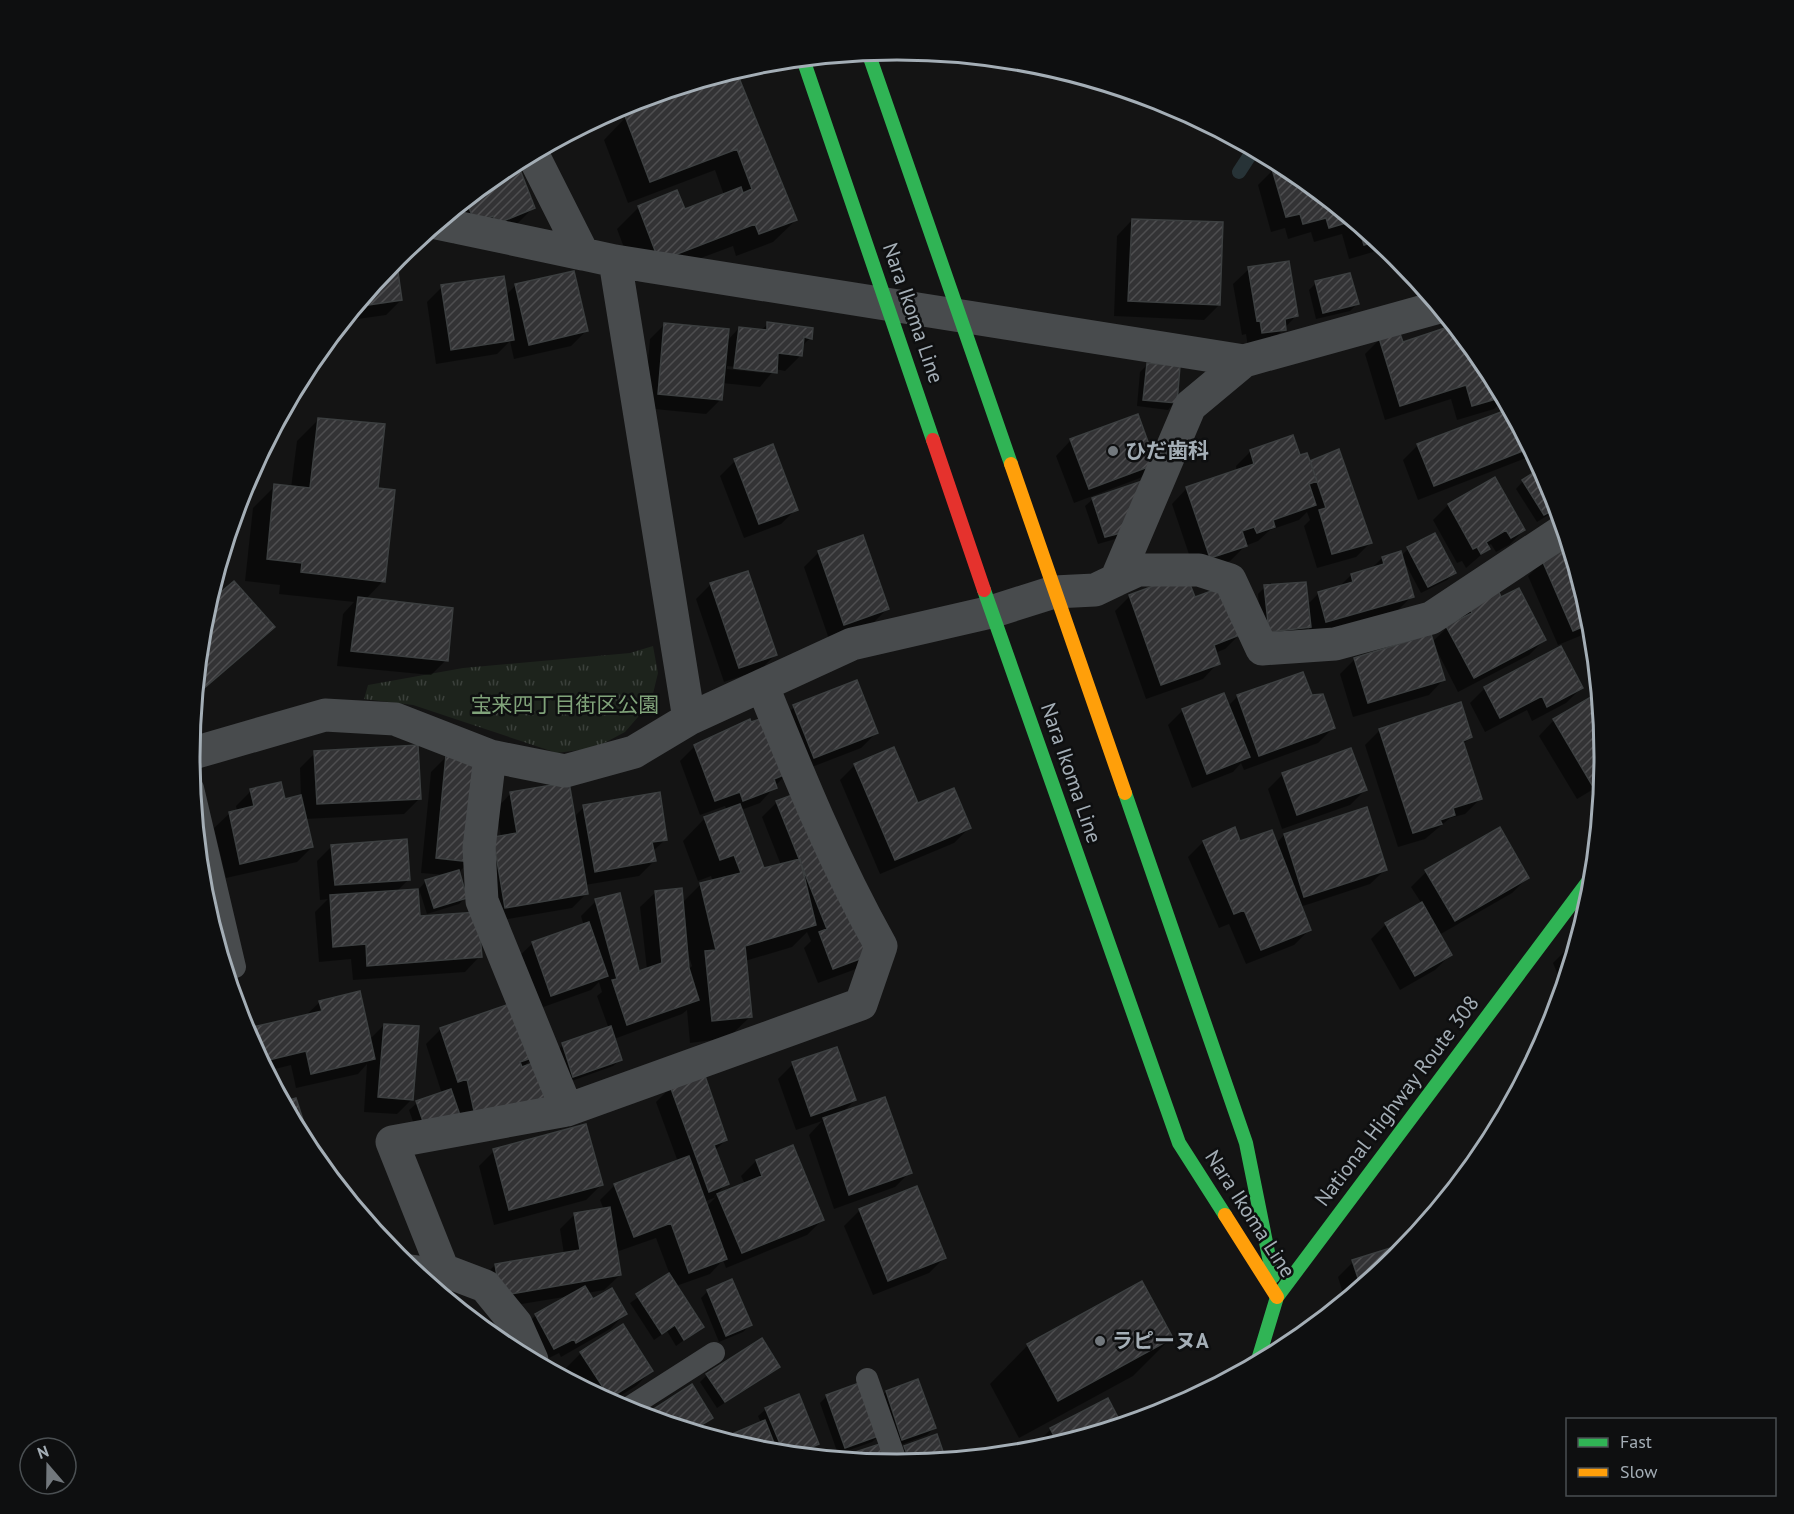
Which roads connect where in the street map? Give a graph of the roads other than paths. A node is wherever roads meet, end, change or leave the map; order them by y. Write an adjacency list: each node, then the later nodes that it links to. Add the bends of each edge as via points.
1 (871, 61): 9 (main road, Nara Ikoma Line)
2 (805, 66): 7 (main road, Nara Ikoma Line)
3 (536, 161): 5 (street)
4 (446, 226): 5 (street)
5 (583, 254): 6 (street)
6 (615, 261): 7 (street); 16 (street)
7 (888, 305): 9 (street); 14 (main road, Nara Ikoma Line)
8 (1431, 310): 10 (street)
9 (959, 316): 10 (street); 13 (main road, Nara Ikoma Line)
10 (1244, 360): 12 (street, via 1190,406)
11 (1557, 534): 12 (street, via 1431,618 1335,644 1262,649 1230,580 1199,570 1138,570)
12 (1116, 580): 13 (street, via 1095,590)
13 (1054, 592): 14 (street); 25 (main road, Nara Ikoma Line, via 1246,1143)
14 (991, 612): 15 (street, via 852,644); 25 (main road, Nara Ikoma Line, via 1179,1143)
15 (763, 687): 16 (street); 22 (street, via 832,855 880,946 861,1004)
16 (689, 720): 18 (street, via 633,752 565,771)
17 (200, 751): 18 (street, via 325,715 395,719)
18 (490, 756): 22 (street, via 479,848 482,901)
19 (206, 844): 21 (lane)
20 (1581, 891): 25 (main road, National Highway Route 308)
21 (235, 967)
22 (567, 1110): 24 (street, via 392,1142)
23 (422, 1267): 24 (lane)
24 (443, 1270): 26 (street, via 485,1286 516,1324)
25 (1277, 1297): 27 (main road, National Highway Route 308)
26 (526, 1347)
27 (1260, 1351)
28 (714, 1353): 30 (lane)
29 (867, 1379): 31 (lane)
30 (636, 1403)
31 (893, 1454)

